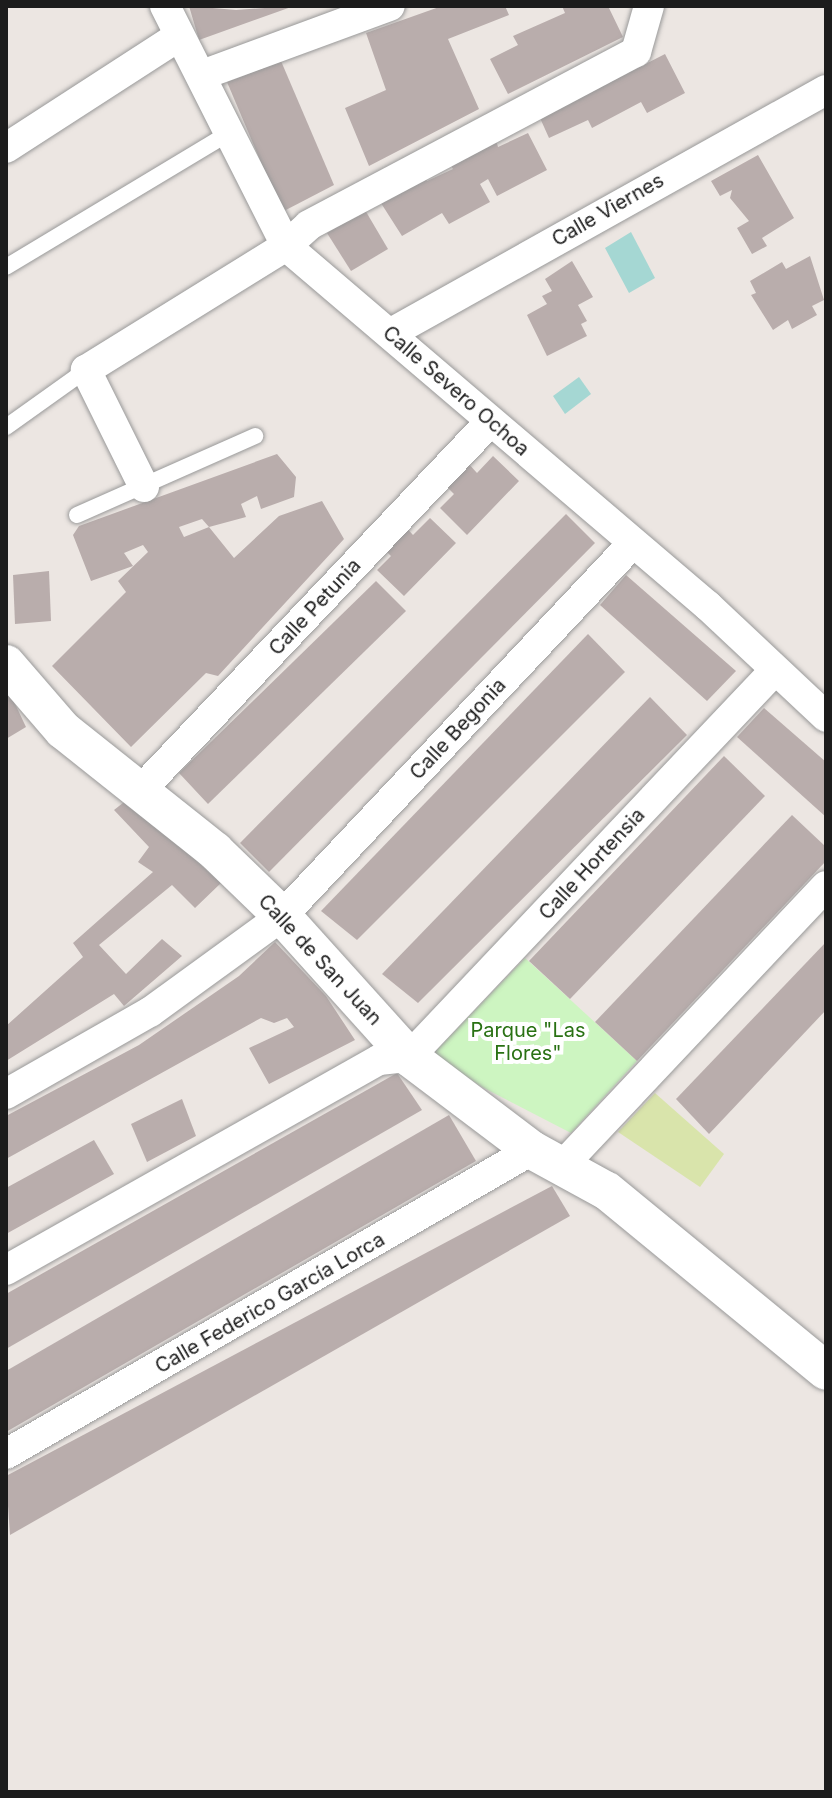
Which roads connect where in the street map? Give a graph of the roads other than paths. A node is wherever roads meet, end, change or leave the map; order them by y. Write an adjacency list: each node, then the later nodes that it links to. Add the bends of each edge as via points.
1 (165, 6): 4 (street, Calle Severo Ochoa)
2 (390, 6): 5 (street)
3 (649, 6): 9 (street, via 636,52 376,187 309,225)
4 (179, 36): 5 (street, Calle Severo Ochoa); 8 (street)
5 (202, 75): 7 (street, Calle Severo Ochoa)
6 (826, 90): 11 (street, Calle Viernes)
7 (226, 135): 9 (street, Calle Severo Ochoa); 10 (lane)
8 (6, 148)
9 (286, 246): 11 (street, Calle Severo Ochoa); 12 (street)
10 (6, 267)
11 (391, 333): 13 (street, Calle Severo Ochoa)
12 (86, 370): 14 (lane); 16 (street)
13 (489, 423): 18 (street, Calle Severo Ochoa); 22 (street, Calle Petunia)
14 (6, 427)
15 (255, 436): 16 (lane)
16 (144, 487): 17 (lane)
17 (77, 515)
18 (633, 543): 20 (street, Calle Severo Ochoa); 24 (street, Calle Begonia)
19 (6, 664): 22 (street, Calle de San Juan, via 63,730)
20 (774, 671): 21 (street, Calle Severo Ochoa); 25 (street, Calle Hortensia)
21 (826, 717)
22 (140, 791): 24 (street, Calle de San Juan, via 215,851)
23 (826, 886): 27 (street, Calle Federico García Lorca)
24 (282, 916): 25 (street, Calle de San Juan); 26 (street, Calle Begonia, via 150,1012)
25 (409, 1057): 27 (street, Calle de San Juan); 28 (street, via 379,1060)
26 (6, 1094)
27 (547, 1158): 29 (street, Calle de San Juan, via 655,1229); 30 (street, Calle Federico García Lorca)
28 (6, 1270)
29 (826, 1371)
30 (6, 1454)

